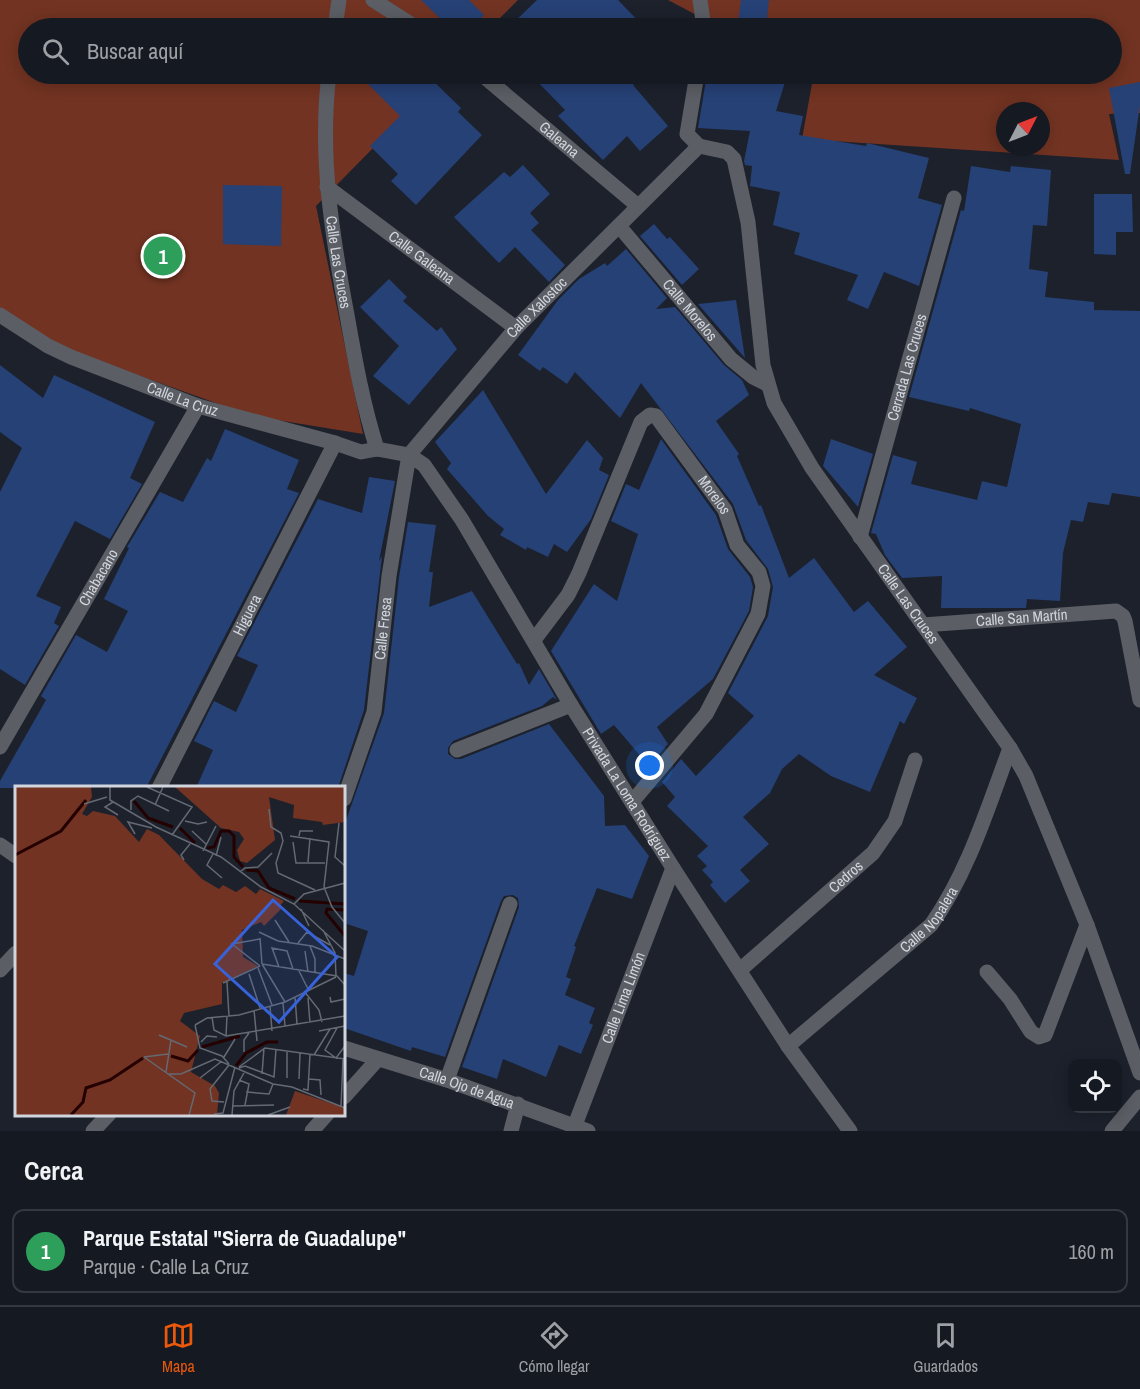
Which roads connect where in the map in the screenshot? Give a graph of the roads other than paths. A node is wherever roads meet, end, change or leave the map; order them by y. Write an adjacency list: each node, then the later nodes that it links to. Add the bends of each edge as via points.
1 (339, 0): 4 (street)
2 (373, 0): 5 (street)
3 (700, 0): 6 (street)
4 (336, 18)
5 (401, 18)
6 (703, 18)
7 (329, 84): 11 (street, Calle Las Cruces)
8 (493, 84): 13 (street, Galeana)
9 (695, 84): 10 (street, via 687,134)
10 (699, 147): 13 (street, Calle Xalostoc); 17 (street, Calle Las Cruces, via 727,152 734,159 748,222)
11 (327, 187): 16 (street, Calle Galeana); 20 (street, Calle Las Cruces, via 351,341)
12 (954, 198): 22 (street, Cerrada Las Cruces)
13 (638, 206): 14 (street, Calle Xalostoc)
14 (619, 226): 16 (street, Calle Xalostoc); 17 (street, Calle Morelos, via 731,359)
15 (0, 315): 18 (street, Calle La Cruz, via 71,357)
16 (516, 328): 21 (street, Calle Xalostoc)
17 (767, 384): 22 (street, Calle Las Cruces, via 812,468)
18 (198, 406): 19 (street, Calle La Cruz); 27 (street, Chabacano)
19 (335, 443): 20 (street, Calle La Cruz, via 361,453); 31 (street, Higuera)
20 (377, 449): 21 (street)
21 (409, 455): 24 (street, Privada La Loma Rodríguez, via 439,483); 32 (street, Calle Fresa, via 389,576 374,712)
22 (860, 537): 23 (street, Calle Las Cruces)
23 (922, 625): 25 (street, Calle San Martín, via 1109,610 1121,613); 28 (street, Calle Las Cruces)
24 (534, 640): 26 (street, Privada La Loma Rodríguez); 33 (street, Morelos, via 568,595 579,573 641,422 650,415 656,416 725,510 737,545 759,572 763,586 758,614 706,714)
25 (1140, 700)
26 (571, 705): 29 (street); 33 (street, Privada La Loma Rodríguez)
27 (0, 747)
28 (1010, 748): 38 (street, Calle Las Cruces, via 1026,776); 43 (street, Calle Nopalera, via 979,832 931,924)
29 (457, 750)
30 (915, 759): 41 (street, Cedros, via 895,821 873,853)
31 (160, 786)
32 (345, 797)
33 (632, 802): 36 (street, Privada La Loma Rodríguez)
34 (0, 845): 35 (street)
35 (15, 855)
36 (673, 868): 41 (street, Privada La Loma Rodríguez); 53 (street, Calle Lima Limón)
37 (510, 904): 47 (street)
38 (1087, 925): 42 (street, via 1045,1035 1039,1037 1031,1032); 46 (street, Calle Las Cruces)
39 (15, 954): 40 (street)
40 (0, 970)
41 (740, 970): 43 (street, Privada La Loma Rodríguez)
42 (987, 972)
43 (788, 1046): 57 (street, Privada La Loma Rodríguez)
44 (345, 1048): 45 (street, Calle Ojo de Agua)
45 (378, 1059): 47 (street, Calle Ojo de Agua); 48 (street)
46 (1140, 1073)
47 (447, 1080): 50 (street, Calle Ojo de Agua)
48 (345, 1096)
49 (1140, 1097): 58 (street)
50 (518, 1104): 53 (street, Calle Ojo de Agua); 56 (street)
51 (107, 1116): 54 (street)
52 (325, 1116): 55 (street)
53 (582, 1128)
54 (93, 1131)
55 (312, 1131)
56 (511, 1131)
57 (850, 1131)
58 (1112, 1131)

